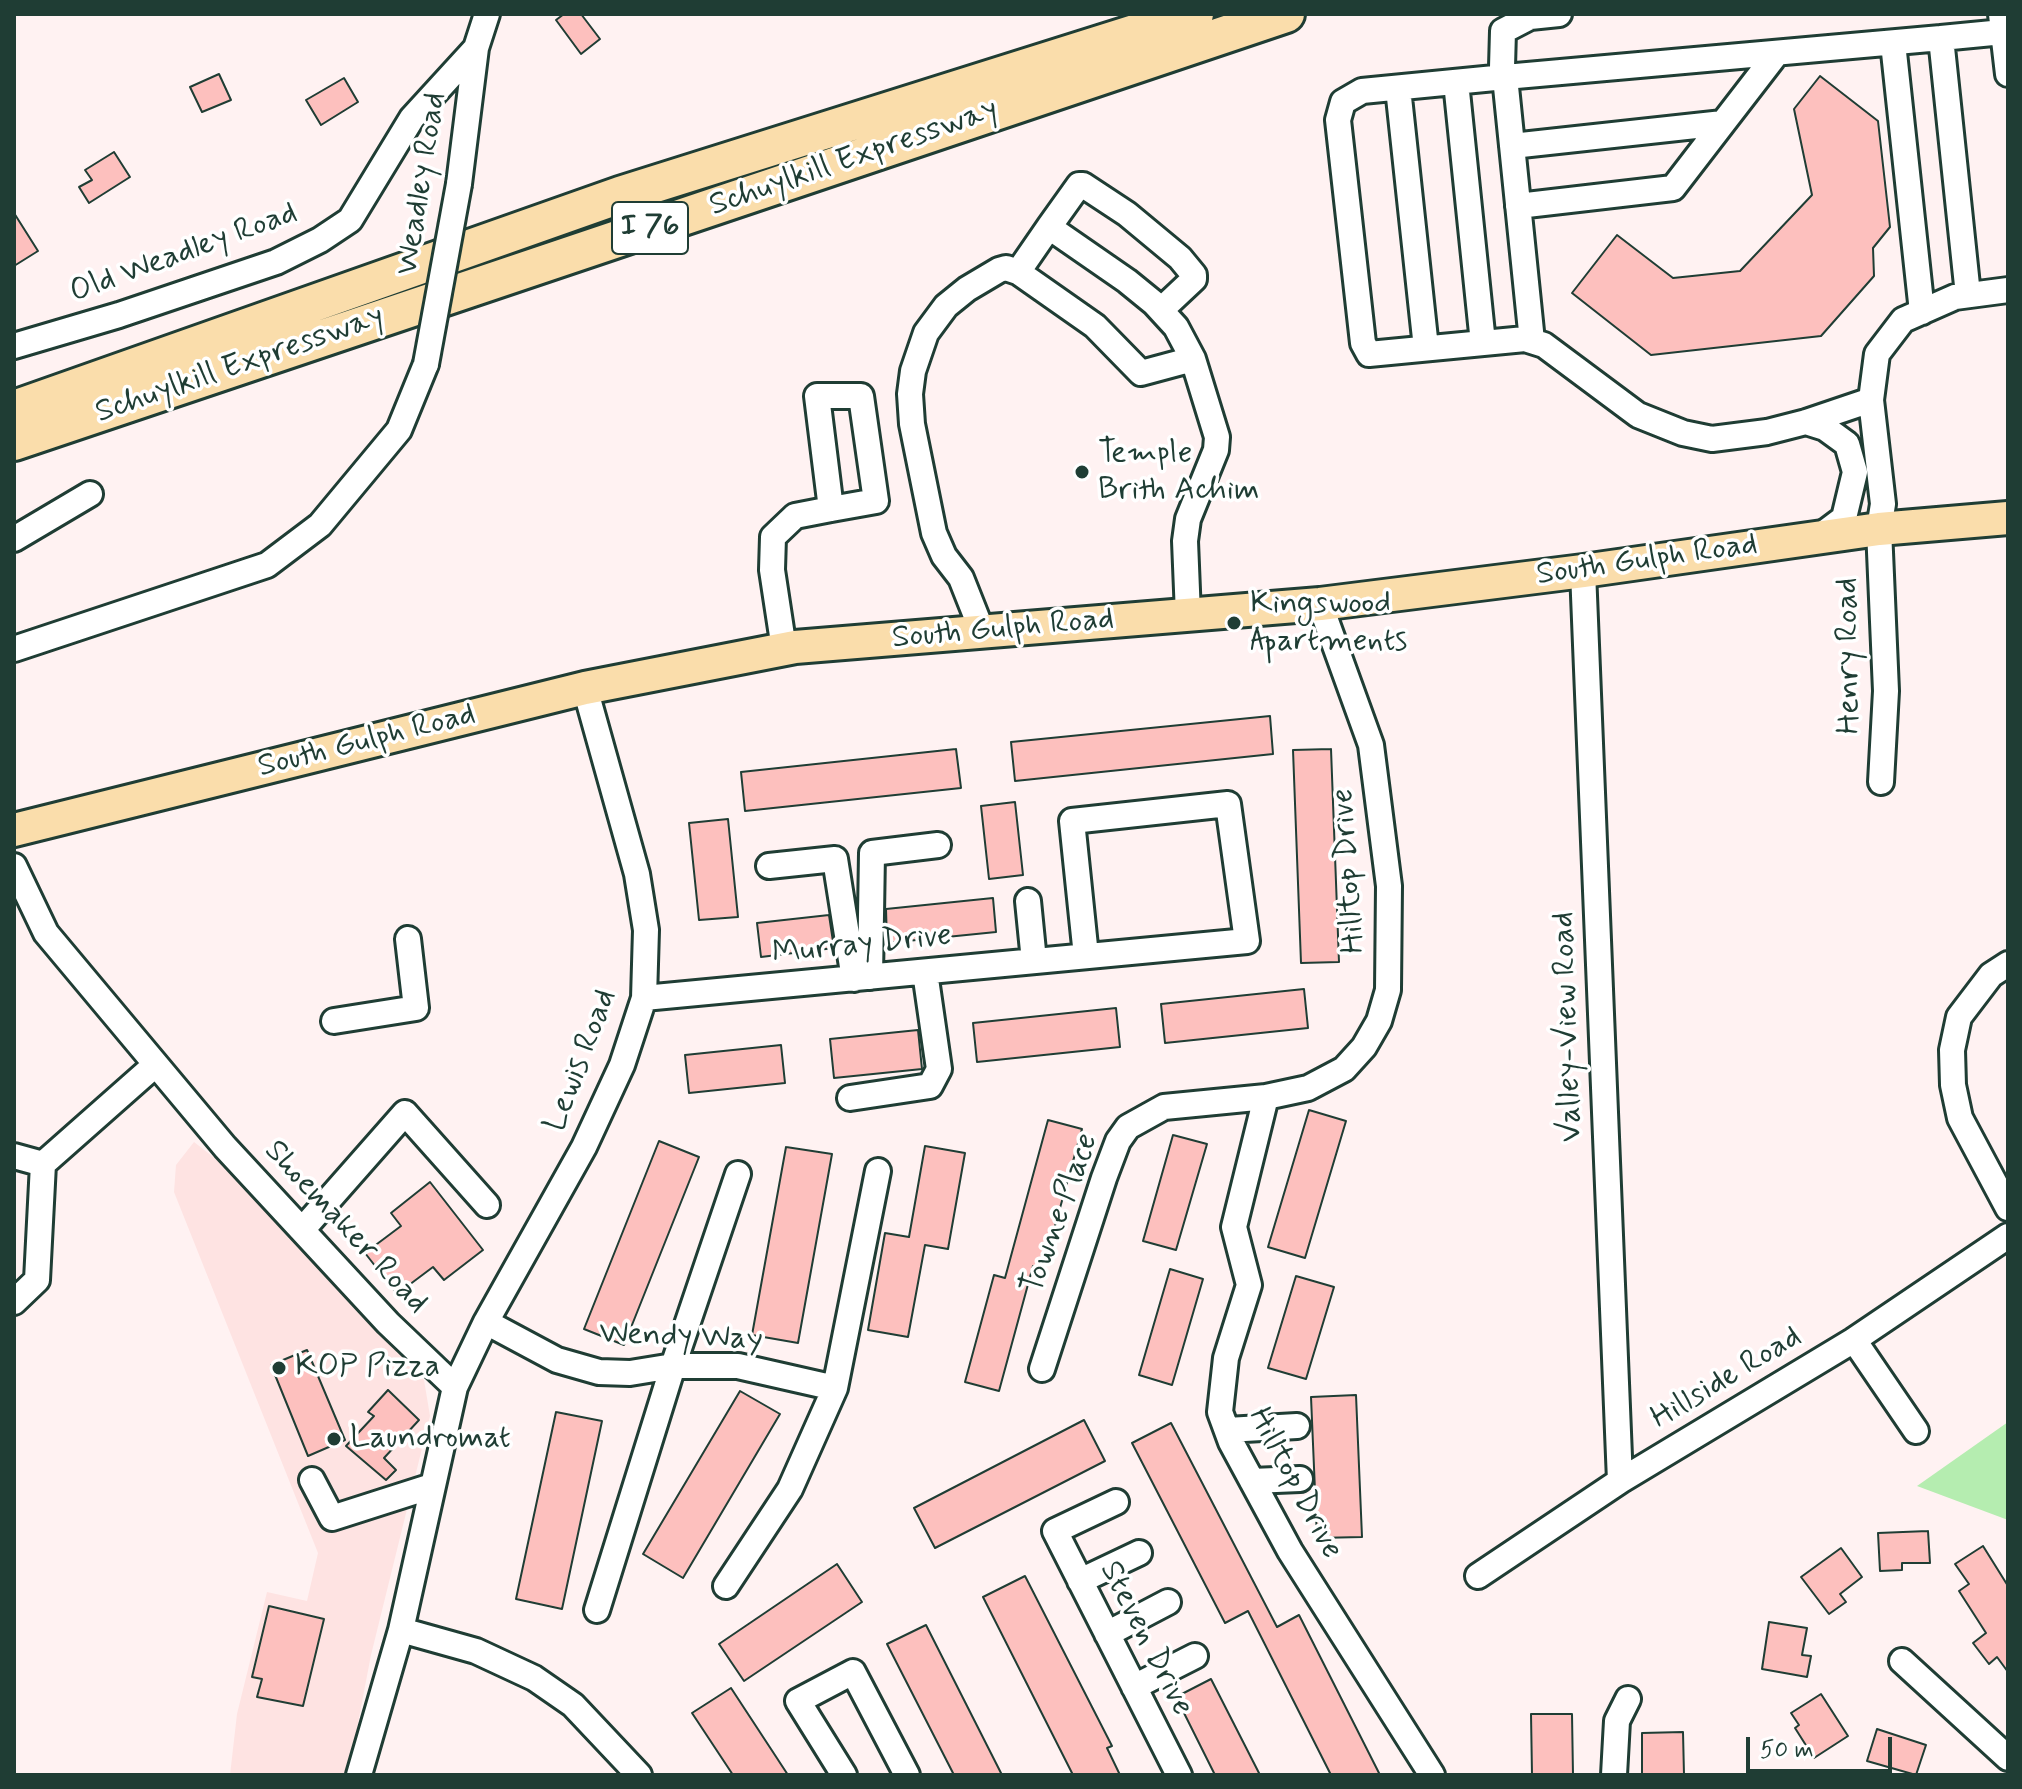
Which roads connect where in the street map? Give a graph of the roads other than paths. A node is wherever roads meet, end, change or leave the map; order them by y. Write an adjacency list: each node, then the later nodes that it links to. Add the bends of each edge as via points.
1 (487, 14): 8 (street, Weadley Road)
2 (1195, 14): 29 (highway, Schuylkill Expressway / I 76, via 620,195)
3 (1286, 14): 31 (highway, Schuylkill Expressway / I 76)
4 (1559, 14): 11 (street, via 1530,17 1503,31)
5 (2002, 23): 6 (street); 10 (street)
6 (1941, 38): 7 (street); 20 (street)
7 (1893, 43): 9 (street); 22 (street)
8 (476, 48): 25 (street, Old Weadley Road, via 412,118 350,220 320,240 276,262); 42 (street, Weadley Road, bridge, via 459,184 426,364 399,430 320,525 267,565)
9 (1777, 53): 11 (street); 14 (street)
10 (2008, 74)
11 (1505, 77): 12 (street); 15 (street)
12 (1456, 82): 13 (street); 24 (street)
13 (1398, 88): 26 (street); 26 (street, via 1362,91 1343,102 1338,120 1363,343 1369,354)
14 (1723, 123): 15 (street); 16 (street, via 1673,188)
15 (1512, 146): 16 (street)
16 (1518, 206): 23 (street)
17 (1049, 227): 18 (street); 21 (street); 21 (street, via 1076,187 1083,185 1127,214 1192,271 1194,279)
18 (1018, 272): 27 (street, via 1095,326 1141,373); 41 (street, via 999,270 946,306 919,348 910,394 934,533 961,578)
19 (2008, 290): 20 (street, Henry Road)
20 (1968, 295): 22 (street, Henry Road)
21 (1161, 310): 27 (street)
22 (1922, 312): 28 (street, Henry Road, via 1903,320 1877,354)
23 (1532, 341): 24 (street); 30 (street, via 1638,415 1683,433 1712,439)
24 (1483, 343): 26 (street)
25 (14, 346)
26 (1426, 348)
27 (1193, 359): 40 (street, via 1217,437 1188,519)
28 (1871, 400): 30 (street); 35 (street, Henry Road, via 1883,504)
29 (14, 409)
30 (1806, 422): 36 (street, via 1847,444 1855,472 1844,518)
31 (14, 442)
32 (90, 494): 37 (street)
33 (831, 509): 33 (street, via 876,501 861,396 817,396); 43 (street, via 795,516 773,537 772,570)
34 (2008, 518): 35 (main road, South Gulph Road)
35 (1879, 529): 36 (main road, South Gulph Road); 45 (street, Henry Road, via 1886,691)
36 (1820, 537): 38 (main road, South Gulph Road)
37 (14, 539)
38 (1583, 571): 39 (main road, South Gulph Road); 83 (street, Valley-View Road)
39 (1320, 604): 40 (main road, South Gulph Road); 60 (street, Hilltop Drive, via 1371,745 1389,886 1388,990 1379,1021 1344,1069 1308,1088)
40 (1188, 615): 41 (main road, South Gulph Road)
41 (982, 631): 43 (main road, South Gulph Road)
42 (14, 649)
43 (784, 649): 44 (main road, South Gulph Road)
44 (585, 688): 46 (main road, South Gulph Road); 57 (street, Lewis Road, via 637,874 646,930)
45 (1881, 782)
46 (14, 830)
47 (938, 845): 56 (street, via 872,853)
48 (14, 866): 59 (street, Shoemaker Road, via 46,933)
49 (769, 866): 56 (street, via 835,859)
50 (1028, 901): 53 (street)
51 (408, 939): 58 (street, via 416,1008)
52 (1086, 956): 52 (street, Murray Drive, via 1247,941 1228,804 1072,821); 53 (street, Murray Drive)
53 (1034, 961): 55 (street, Murray Drive)
54 (2008, 964): 67 (street, via 1991,975 1959,1017 1952,1050 1960,1118)
55 (925, 972): 56 (street, Murray Drive); 61 (street, via 939,1069 930,1086)
56 (862, 978): 57 (street, Murray Drive)
57 (644, 998): 71 (street, Lewis Road, via 622,1065 584,1147)
58 (334, 1021)
59 (155, 1065): 63 (street); 68 (street, Shoemaker Road)
60 (1266, 1097): 74 (street, Towne Place, via 1164,1107 1128,1127 1104,1178); 78 (street, Hilltop Drive, via 1234,1227 1249,1285 1226,1358 1220,1412)
61 (850, 1098)
62 (14, 1156): 63 (street)
63 (43, 1164): 70 (street, via 37,1280)
64 (878, 1171): 76 (street)
65 (738, 1174): 73 (street)
66 (487, 1205): 68 (street, via 405,1113)
67 (2008, 1208)
68 (302, 1230): 75 (street, Shoemaker Road)
69 (2008, 1236): 72 (street, Hillside Road)
70 (14, 1302)
71 (486, 1322): 73 (street, Wendy Way, via 557,1360 599,1372); 75 (street, Lewis Road)
72 (1854, 1340): 79 (street); 83 (street, Hillside Road)
73 (673, 1366): 76 (street, Wendy Way, via 738,1366); 91 (street)
74 (1042, 1369)
75 (455, 1387): 84 (street)
76 (835, 1388): 89 (street, via 790,1489)
77 (1297, 1426): 78 (street)
78 (1227, 1430): 82 (street, Hilltop Drive)
79 (1916, 1431)
80 (1300, 1479): 82 (street)
81 (312, 1480): 84 (street, via 332,1518)
82 (1252, 1481): 104 (street, Hilltop Drive, via 1290,1551)
83 (1620, 1481): 87 (street, Hillside Road)
84 (432, 1486): 92 (street)
85 (1116, 1502): 88 (street, Steven Drive, via 1055,1531)
86 (1139, 1553): 88 (street)
87 (1478, 1576)
88 (1080, 1581): 93 (street, Steven Drive)
89 (726, 1586)
90 (1168, 1602): 93 (street)
91 (597, 1610)
92 (401, 1630): 99 (street); 100 (street, via 476,1651 534,1678 573,1705)
93 (1107, 1634): 96 (street, Steven Drive)
94 (1195, 1656): 96 (street)
95 (1902, 1661): 98 (street)
96 (1134, 1687): 103 (street, Steven Drive)
97 (1628, 1699): 105 (street, via 1617,1721)
98 (2008, 1758)
99 (359, 1775)
100 (639, 1775)
101 (844, 1775): 102 (street, via 798,1701 853,1672)
102 (907, 1775)
103 (1179, 1775)
104 (1432, 1775)
105 (1614, 1775)

